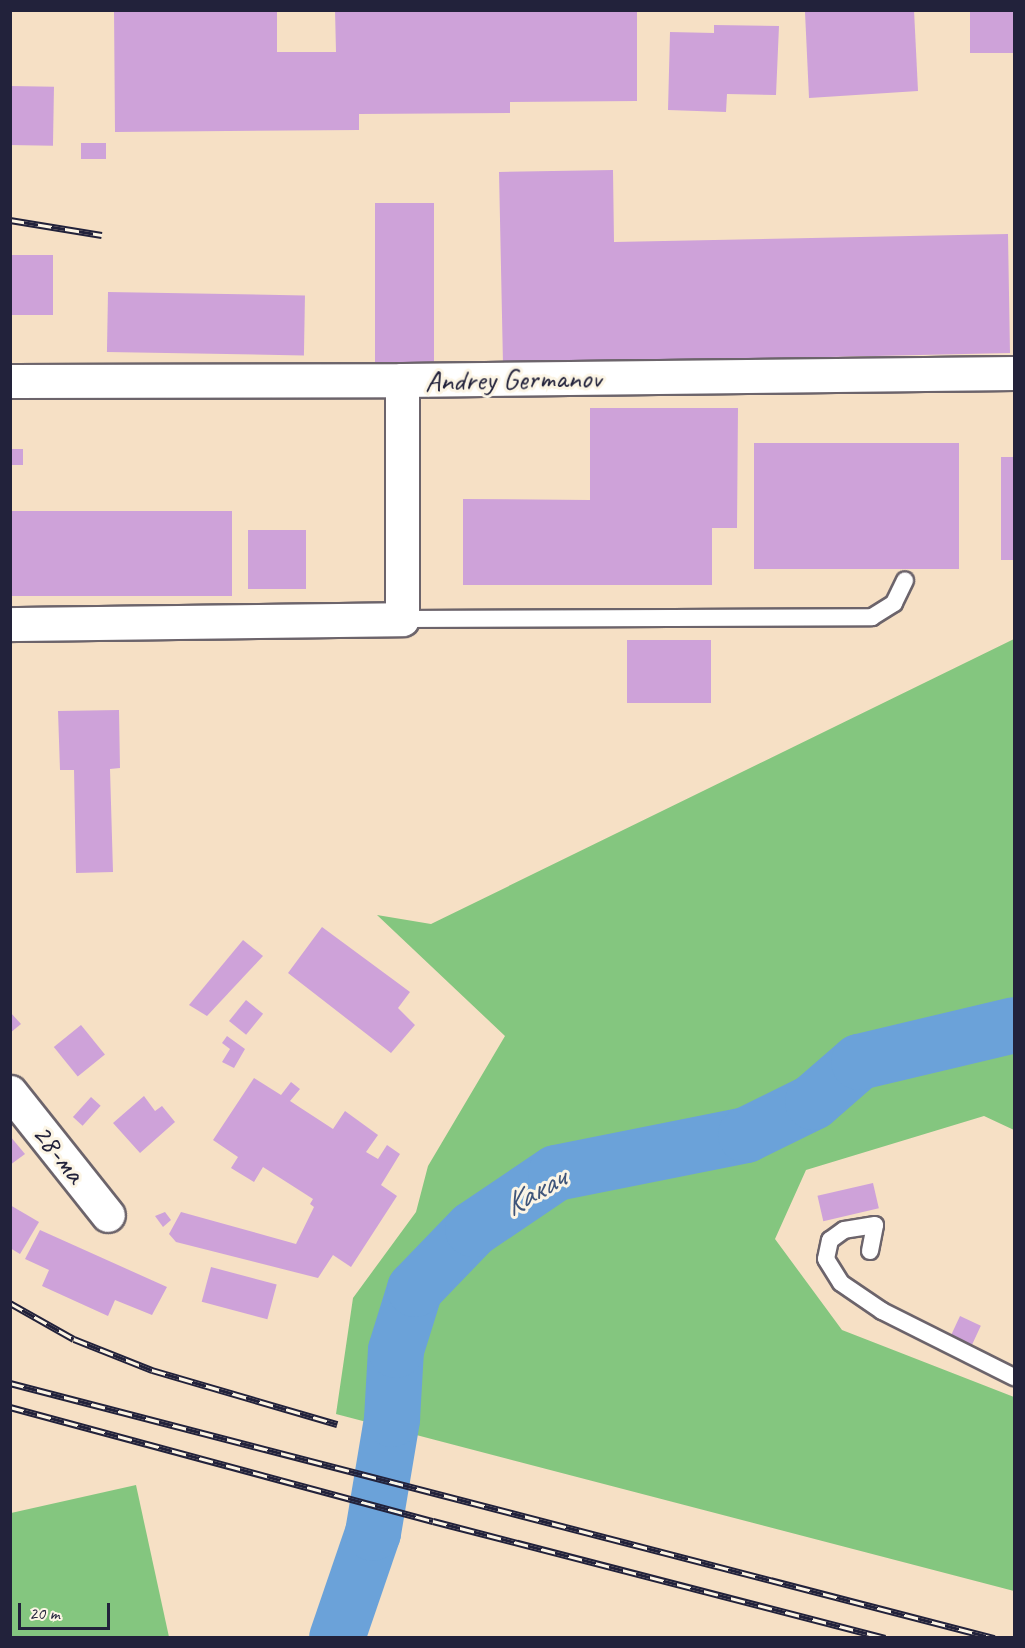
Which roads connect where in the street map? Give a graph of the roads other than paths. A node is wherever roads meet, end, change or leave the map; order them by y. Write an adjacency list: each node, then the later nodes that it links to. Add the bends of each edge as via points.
1 (1014, 373): 3 (street, Andrey Germanov)
2 (10, 381): 3 (street, Andrey Germanov)
3 (402, 381): 5 (street)
4 (905, 580): 5 (lane, via 894,603 872,617)
5 (402, 620): 6 (street)
6 (10, 624)
7 (10, 1092): 8 (street, 28-ма)
8 (108, 1215)
9 (870, 1251): 10 (lane, via 875,1225 844,1230 830,1240 826,1259 841,1283 882,1311)
10 (1014, 1377)

